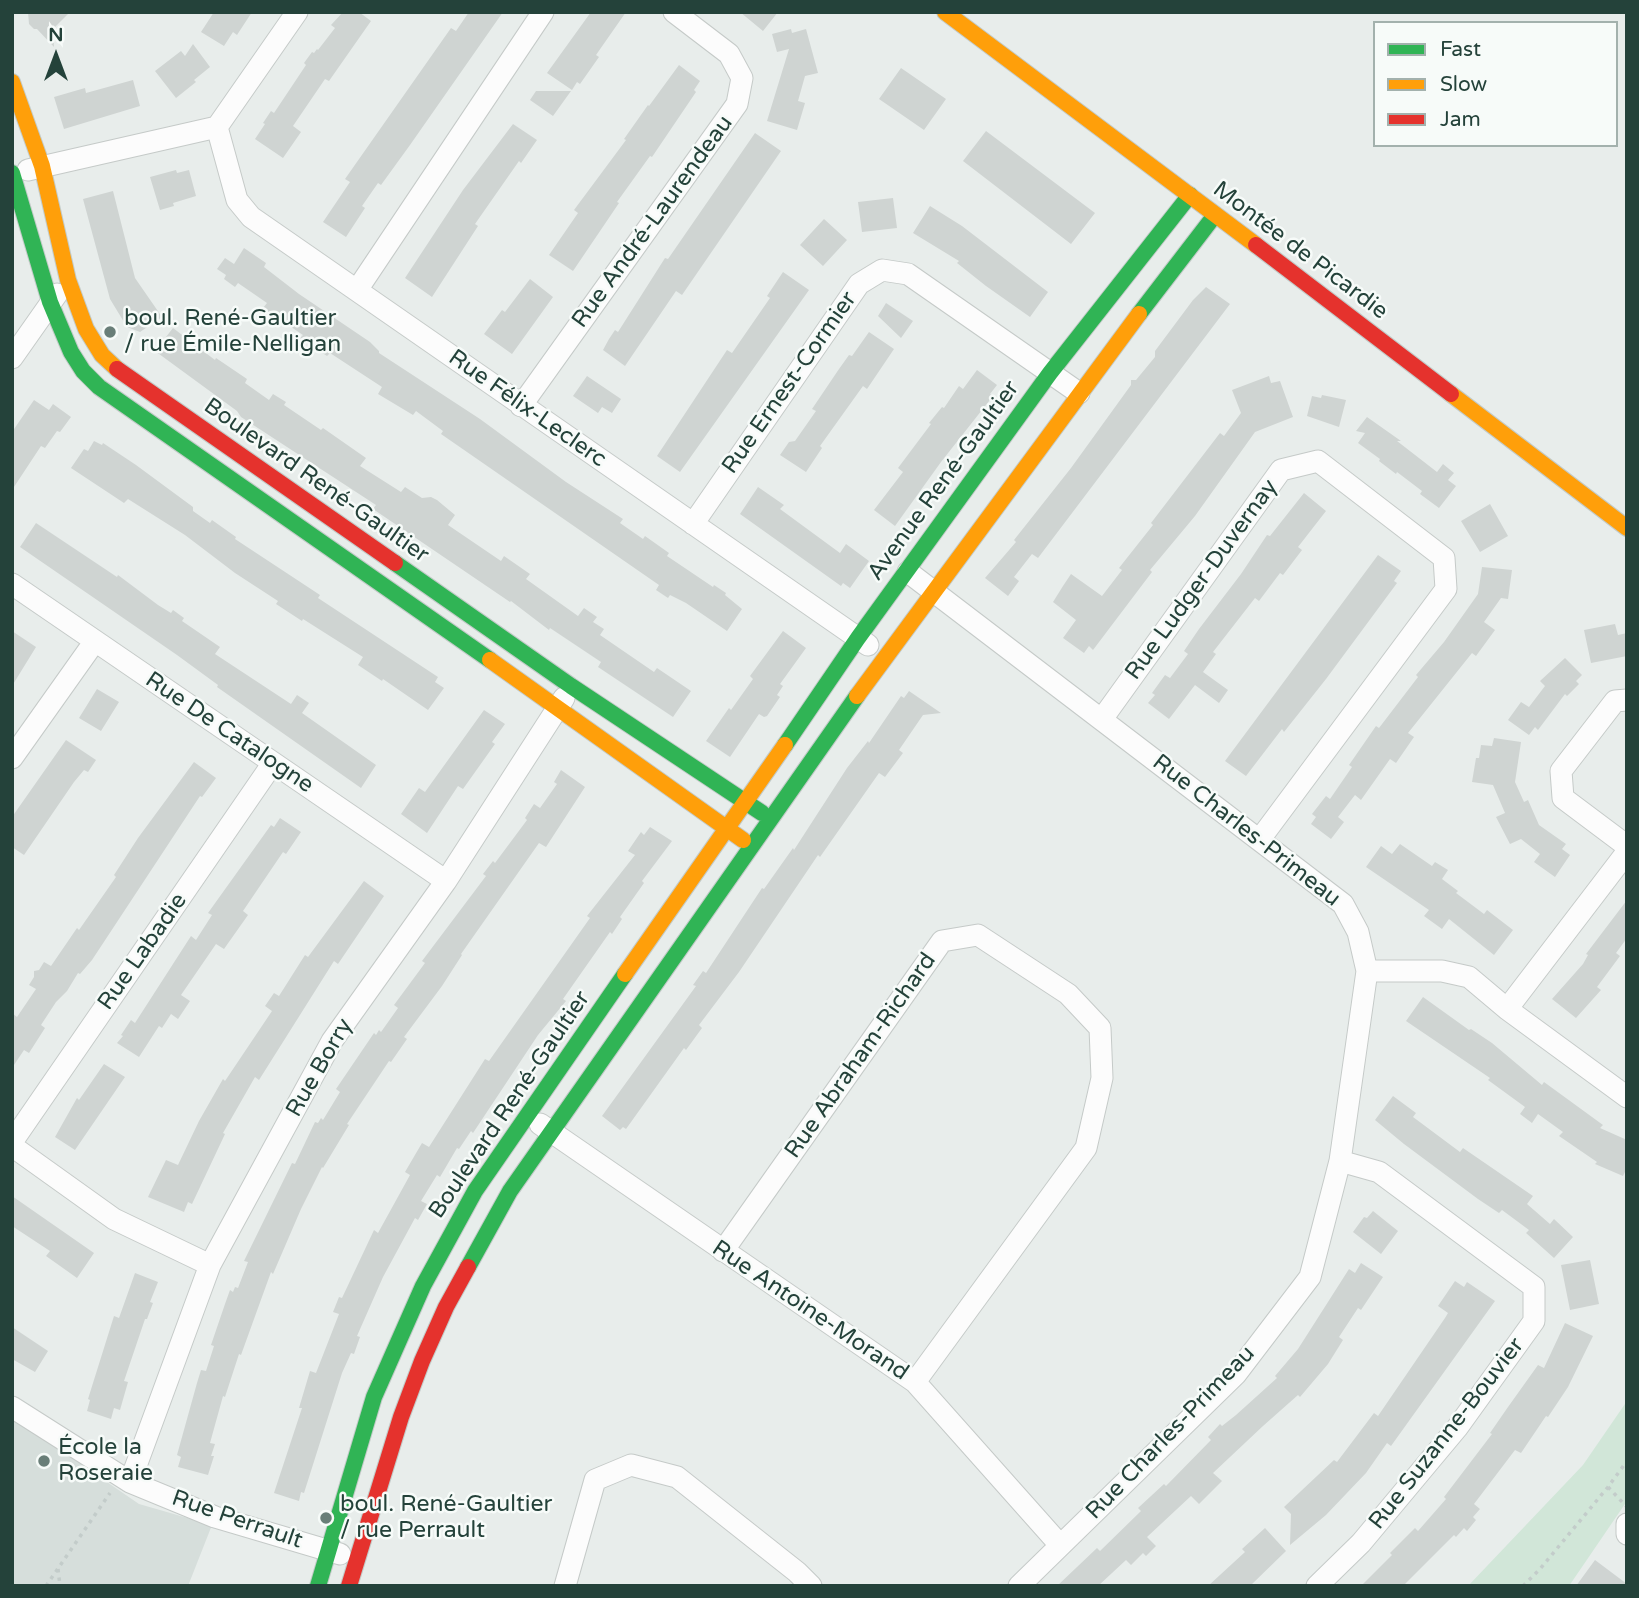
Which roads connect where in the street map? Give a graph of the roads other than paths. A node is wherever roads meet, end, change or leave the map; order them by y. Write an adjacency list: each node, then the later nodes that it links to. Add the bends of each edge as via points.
1 (297, 12): 6 (street)
2 (543, 12): 12 (street)
3 (674, 12): 17 (street, Rue André-Laurendeau, via 729,54 742,78 737,104)
4 (945, 12): 9 (street, Montée de Picardie)
5 (12, 82): 7 (street, Boulevard René-Gaultier)
6 (217, 127): 7 (street); 12 (street, Rue Félix-Leclerc, via 237,200 251,217)
7 (42, 166): 8 (street); 11 (street, Boulevard René-Gaultier)
8 (12, 173): 13 (street, Boulevard René-Gaultier)
9 (1190, 195): 10 (street, Montée de Picardie); 15 (street, Avenue René-Gaultier)
10 (1215, 215): 16 (street); 19 (street, Montée de Picardie)
11 (68, 281): 13 (street); 26 (street, Boulevard René-Gaultier, via 86,329 102,355 124,375)
12 (357, 290): 17 (street, Rue Félix-Leclerc)
13 (50, 302): 14 (street); 28 (street, Boulevard René-Gaultier, via 71,352 99,387)
14 (12, 358)
15 (1050, 373): 16 (street, Rue Ernest-Cormier); 18 (street, Rue Ernest-Cormier, via 908,274 882,270 859,284); 20 (street, Avenue René-Gaultier)
16 (1079, 393): 22 (street)
17 (521, 406): 18 (street, Rue Félix-Leclerc)
18 (693, 524): 23 (street, Rue Félix-Leclerc)
19 (1627, 528)
20 (908, 572): 22 (street, Rue Charles-Primeau); 23 (street, Avenue René-Gaultier)
21 (12, 584): 24 (street, Rue De Catalogne)
22 (934, 591): 25 (street); 29 (street, Rue Charles-Primeau)
23 (858, 638): 25 (street, Rue Félix-Leclerc); 32 (street, Avenue René-Gaultier)
24 (95, 641): 30 (street); 31 (street, Rue De Catalogne)
25 (884, 657): 33 (street)
26 (571, 686): 28 (street, Rue Borry); 32 (street, Boulevard René-Gaultier)
27 (1627, 701): 37 (street, via 1615,701 1561,771 1563,798)
28 (558, 707): 34 (street, Boulevard René-Gaultier); 39 (street, Rue Borry)
29 (1102, 719): 35 (street, Rue Charles-Primeau); 35 (street, Rue Ludger-Duvernay, via 1280,470 1318,461 1444,558 1446,589)
30 (12, 758)
31 (274, 763): 39 (street, Rue De Catalogne); 45 (street, Rue Labadie)
32 (746, 802): 33 (street, Boulevard René-Gaultier); 34 (street, Boulevard René-Gaultier)
33 (771, 819): 36 (street)
34 (728, 830): 36 (street, Boulevard René-Gaultier); 43 (street, Boulevard René-Gaultier)
35 (1259, 839): 40 (street, Rue Charles-Primeau, via 1343,904 1358,932)
36 (751, 845): 44 (street)
37 (1627, 846)
38 (1627, 852): 41 (street)
39 (446, 881): 48 (street, Rue Borry, via 332,1041)
40 (1367, 971): 41 (street, via 1442,971 1469,977); 46 (street, Rue Charles-Primeau)
41 (1507, 1009): 42 (street)
42 (1627, 1097)
43 (526, 1115): 44 (street, Rue Antoine-Morand); 55 (street, Boulevard René-Gaultier, via 475,1191 423,1286 374,1397)
44 (551, 1131): 47 (street, Rue Antoine-Morand); 56 (street, via 510,1191 446,1307 401,1417)
45 (12, 1144): 48 (street, via 114,1219)
46 (1340, 1161): 54 (street, Rue Charles-Primeau, via 1310,1277 1236,1374); 62 (street, Rue Suzanne-Bouvier, via 1379,1172 1534,1287 1534,1321 1457,1429 1361,1543)
47 (723, 1251): 49 (street, Rue Antoine-Morand); 49 (street, Rue Abraham-Richard, via 942,942 978,935 1068,994 1100,1028 1102,1078 1086,1148)
48 (210, 1265): 51 (street, Rue Borry)
49 (915, 1382): 54 (street, Rue Antoine-Morand)
50 (12, 1407): 51 (street, Rue Perrault)
51 (125, 1479): 55 (street, Rue Perrault, via 215,1517)
52 (1627, 1524): 53 (street)
53 (1627, 1534)
54 (1060, 1545): 61 (street, Rue Charles-Primeau)
55 (327, 1550): 56 (street, Rue Perrault); 57 (street, Boulevard René-Gaultier)
56 (357, 1559): 58 (street)
57 (318, 1586)
58 (349, 1586)
59 (565, 1586): 60 (street, via 595,1480 631,1465 677,1477)
60 (811, 1586)
61 (1019, 1586)
62 (1317, 1586)

